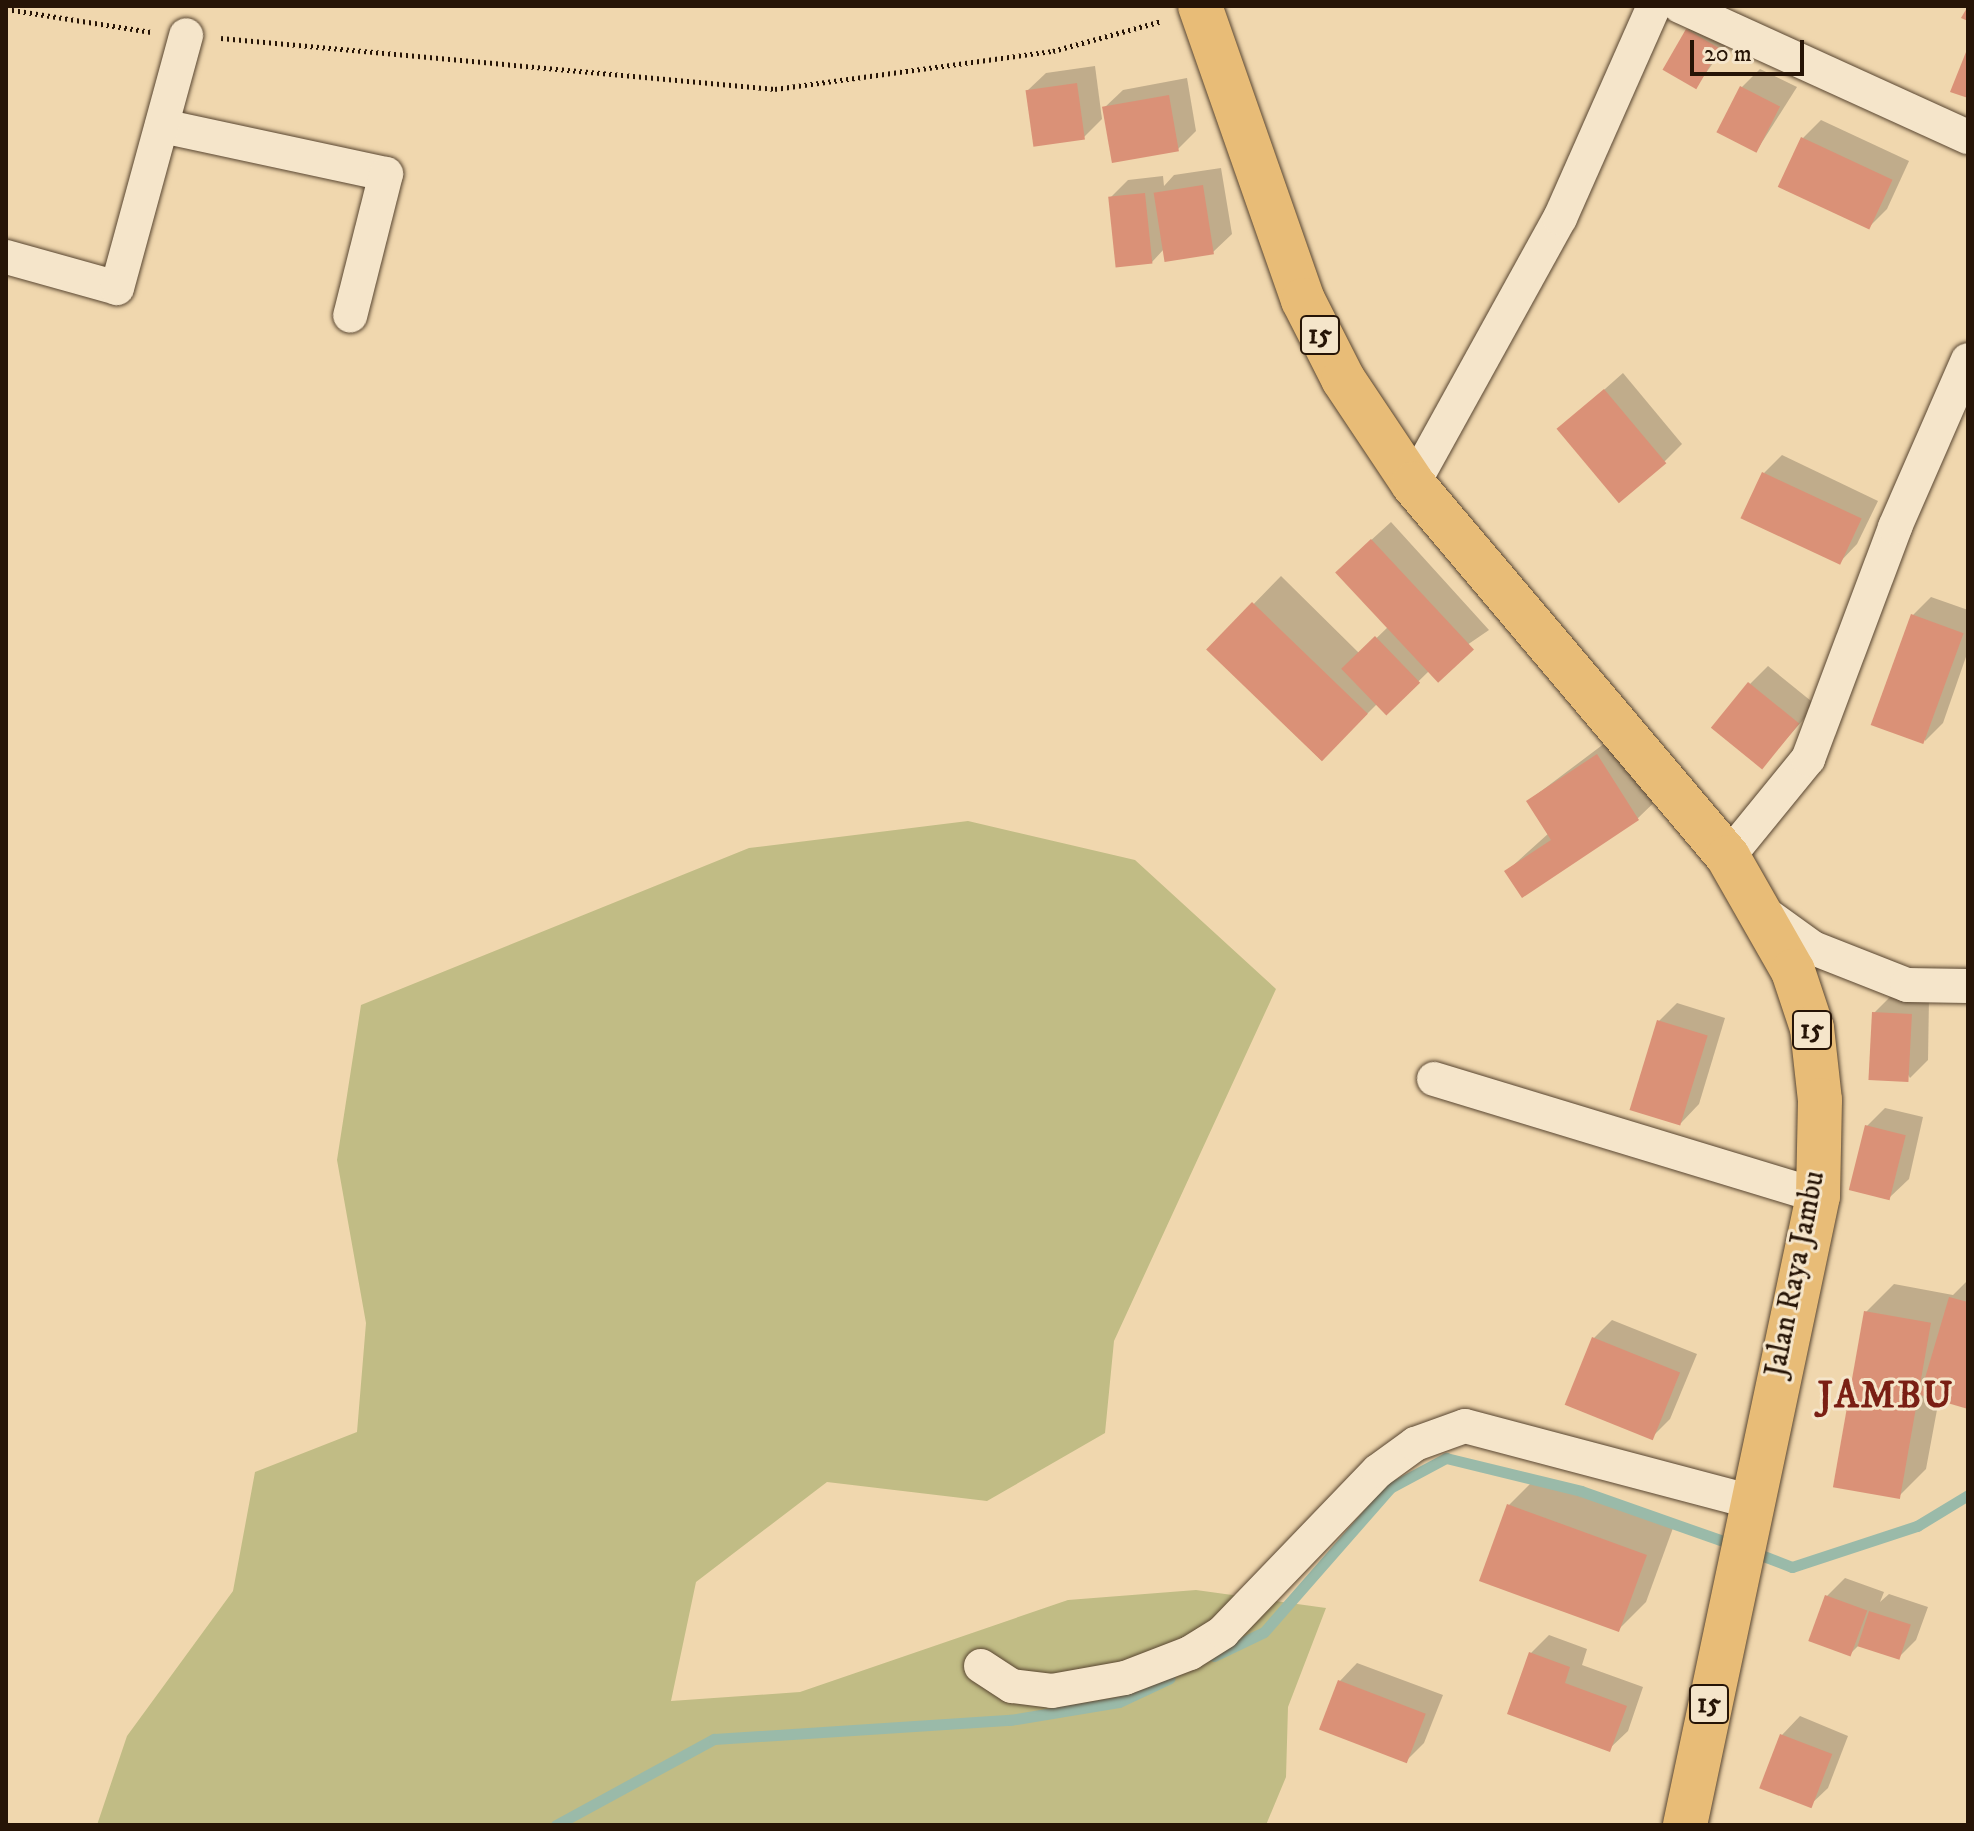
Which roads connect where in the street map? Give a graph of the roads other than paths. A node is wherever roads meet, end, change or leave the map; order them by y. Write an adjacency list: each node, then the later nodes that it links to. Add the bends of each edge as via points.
1 (1654, 6): 10 (street, via 1560,218)
2 (1680, 6): 6 (street)
3 (1201, 8): 10 (highway, 15, via 1303,300 1343,379)
4 (186, 35): 5 (street)
5 (162, 126): 7 (street, via 117,288); 8 (street, via 386,174)
6 (1968, 137)
7 (6, 257)
8 (350, 316)
9 (1968, 360): 11 (street, via 1895,527 1808,759)
10 (1413, 484): 11 (highway, Jalan Raya Jambu / 15)
11 (1728, 857): 12 (highway, Jalan Raya Jambu / 15)
12 (1763, 912): 13 (street, via 1813,948 1907,985); 15 (highway, Jalan Raya Jambu / 15, via 1812,1028 1820,1100)
13 (1968, 986)
14 (1434, 1079): 15 (street)
15 (1818, 1196): 16 (highway, Jalan Raya Jambu / 15)
16 (1747, 1514): 17 (street, via 1522,1440 1452,1429 1378,1471 1223,1632 1190,1653 1125,1678 1052,1691 1012,1686); 18 (highway, Jalan Raya Jambu / 15)
17 (981, 1666)
18 (1685, 1825)

